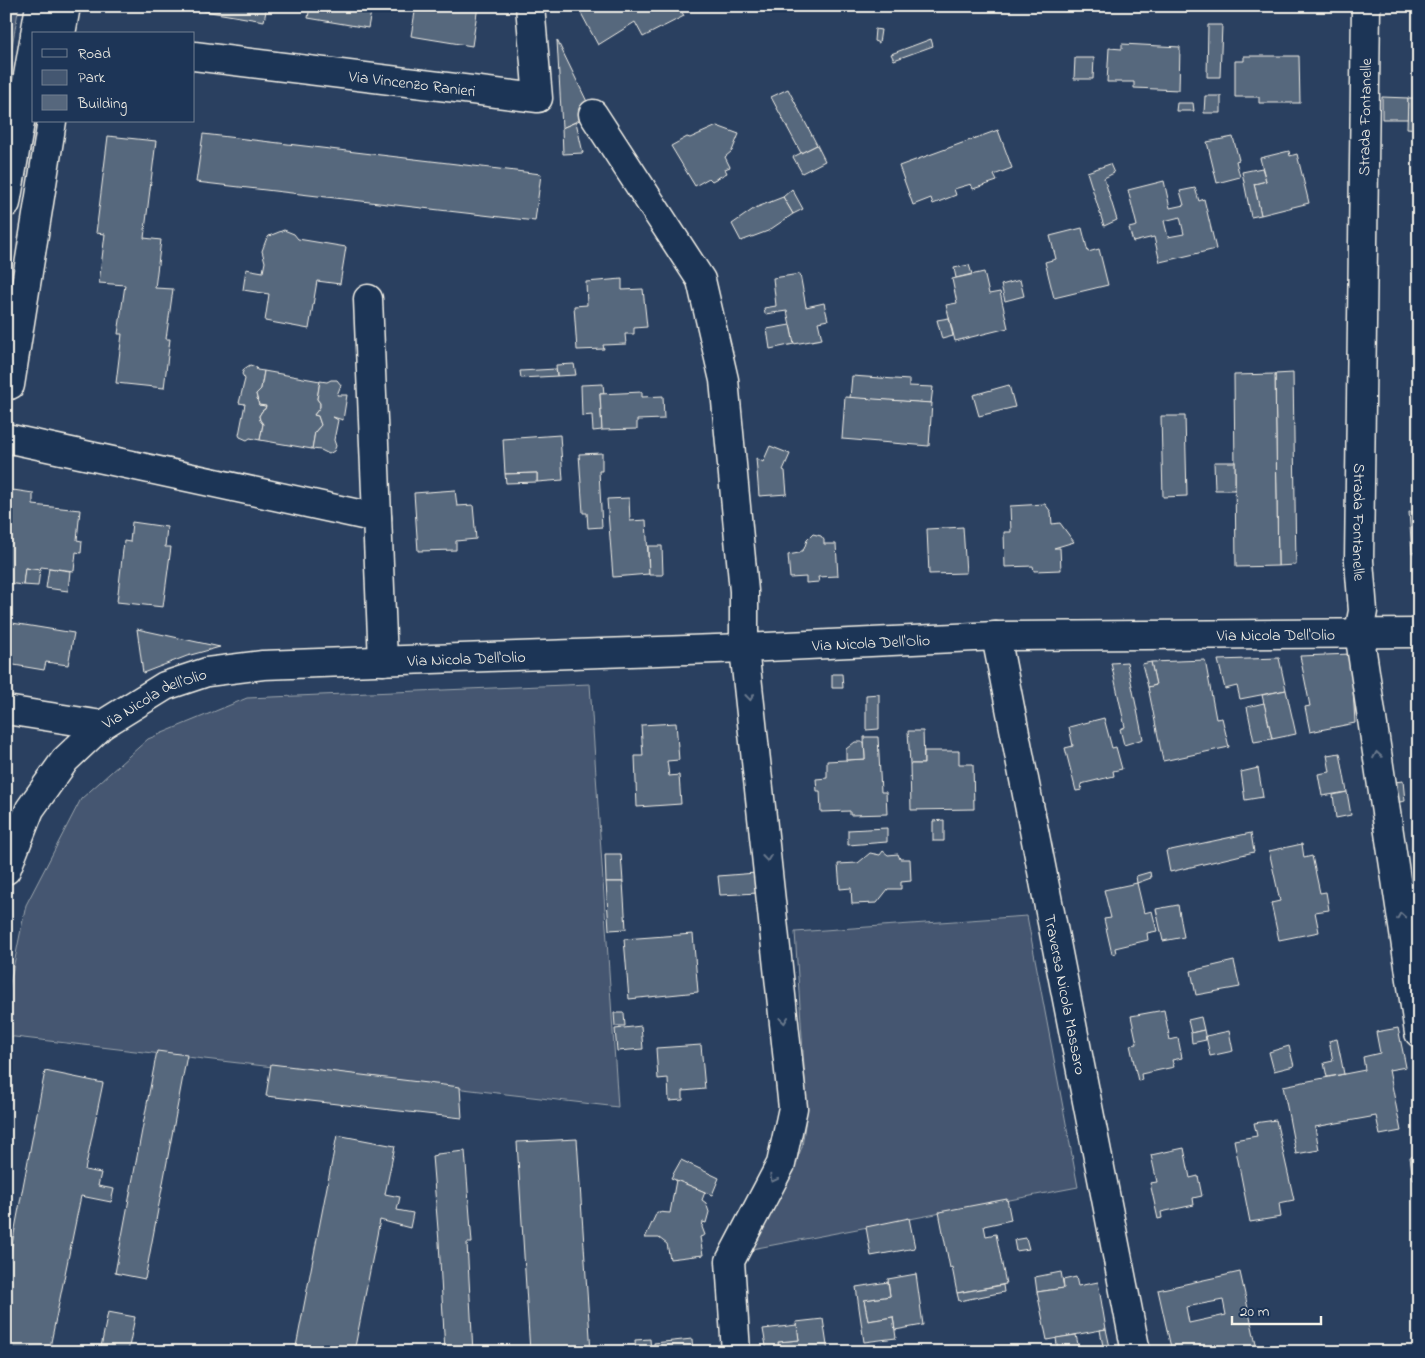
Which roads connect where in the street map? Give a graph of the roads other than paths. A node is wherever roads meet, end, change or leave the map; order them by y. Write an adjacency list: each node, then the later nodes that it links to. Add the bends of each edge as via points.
1 (40, 6): 5 (street)
2 (66, 6): 6 (street)
3 (530, 6): 8 (street, Via Vincenzo Ranieri, via 538,98)
4 (1366, 6): 16 (street, Strada Fontanelle, via 1359,561 1363,611)
5 (35, 32)
6 (61, 32)
7 (32, 53): 11 (street)
8 (195, 56)
9 (593, 114): 19 (street, via 701,280 724,380 744,592)
10 (52, 122): 13 (street)
11 (6, 203)
12 (368, 299): 15 (street)
13 (10, 385)
14 (6, 438): 15 (street)
15 (377, 518): 20 (street)
16 (1359, 632): 17 (street, Via Nicola Dell'Olio); 18 (street, Via Nicola Dell'Olio); 24 (street, Strada Fontanelle, one-way to 16)
17 (1419, 633)
18 (996, 636): 19 (street, Via Nicola Dell'Olio); 26 (street, Traversa Nicola Massaro)
19 (744, 648): 20 (street, Via Nicola Dell'Olio); 25 (street, one-way to 25, via 793,1108 781,1164 730,1261)
20 (383, 661): 22 (street, Via Nicola dell'Olio, via 264,665 207,672 165,686)
21 (6, 710): 22 (street)
22 (102, 725): 23 (street, Via Nicola dell'Olio, via 65,760 30,809)
23 (6, 870)
24 (1419, 1033)
25 (736, 1352)
26 (1136, 1352)

